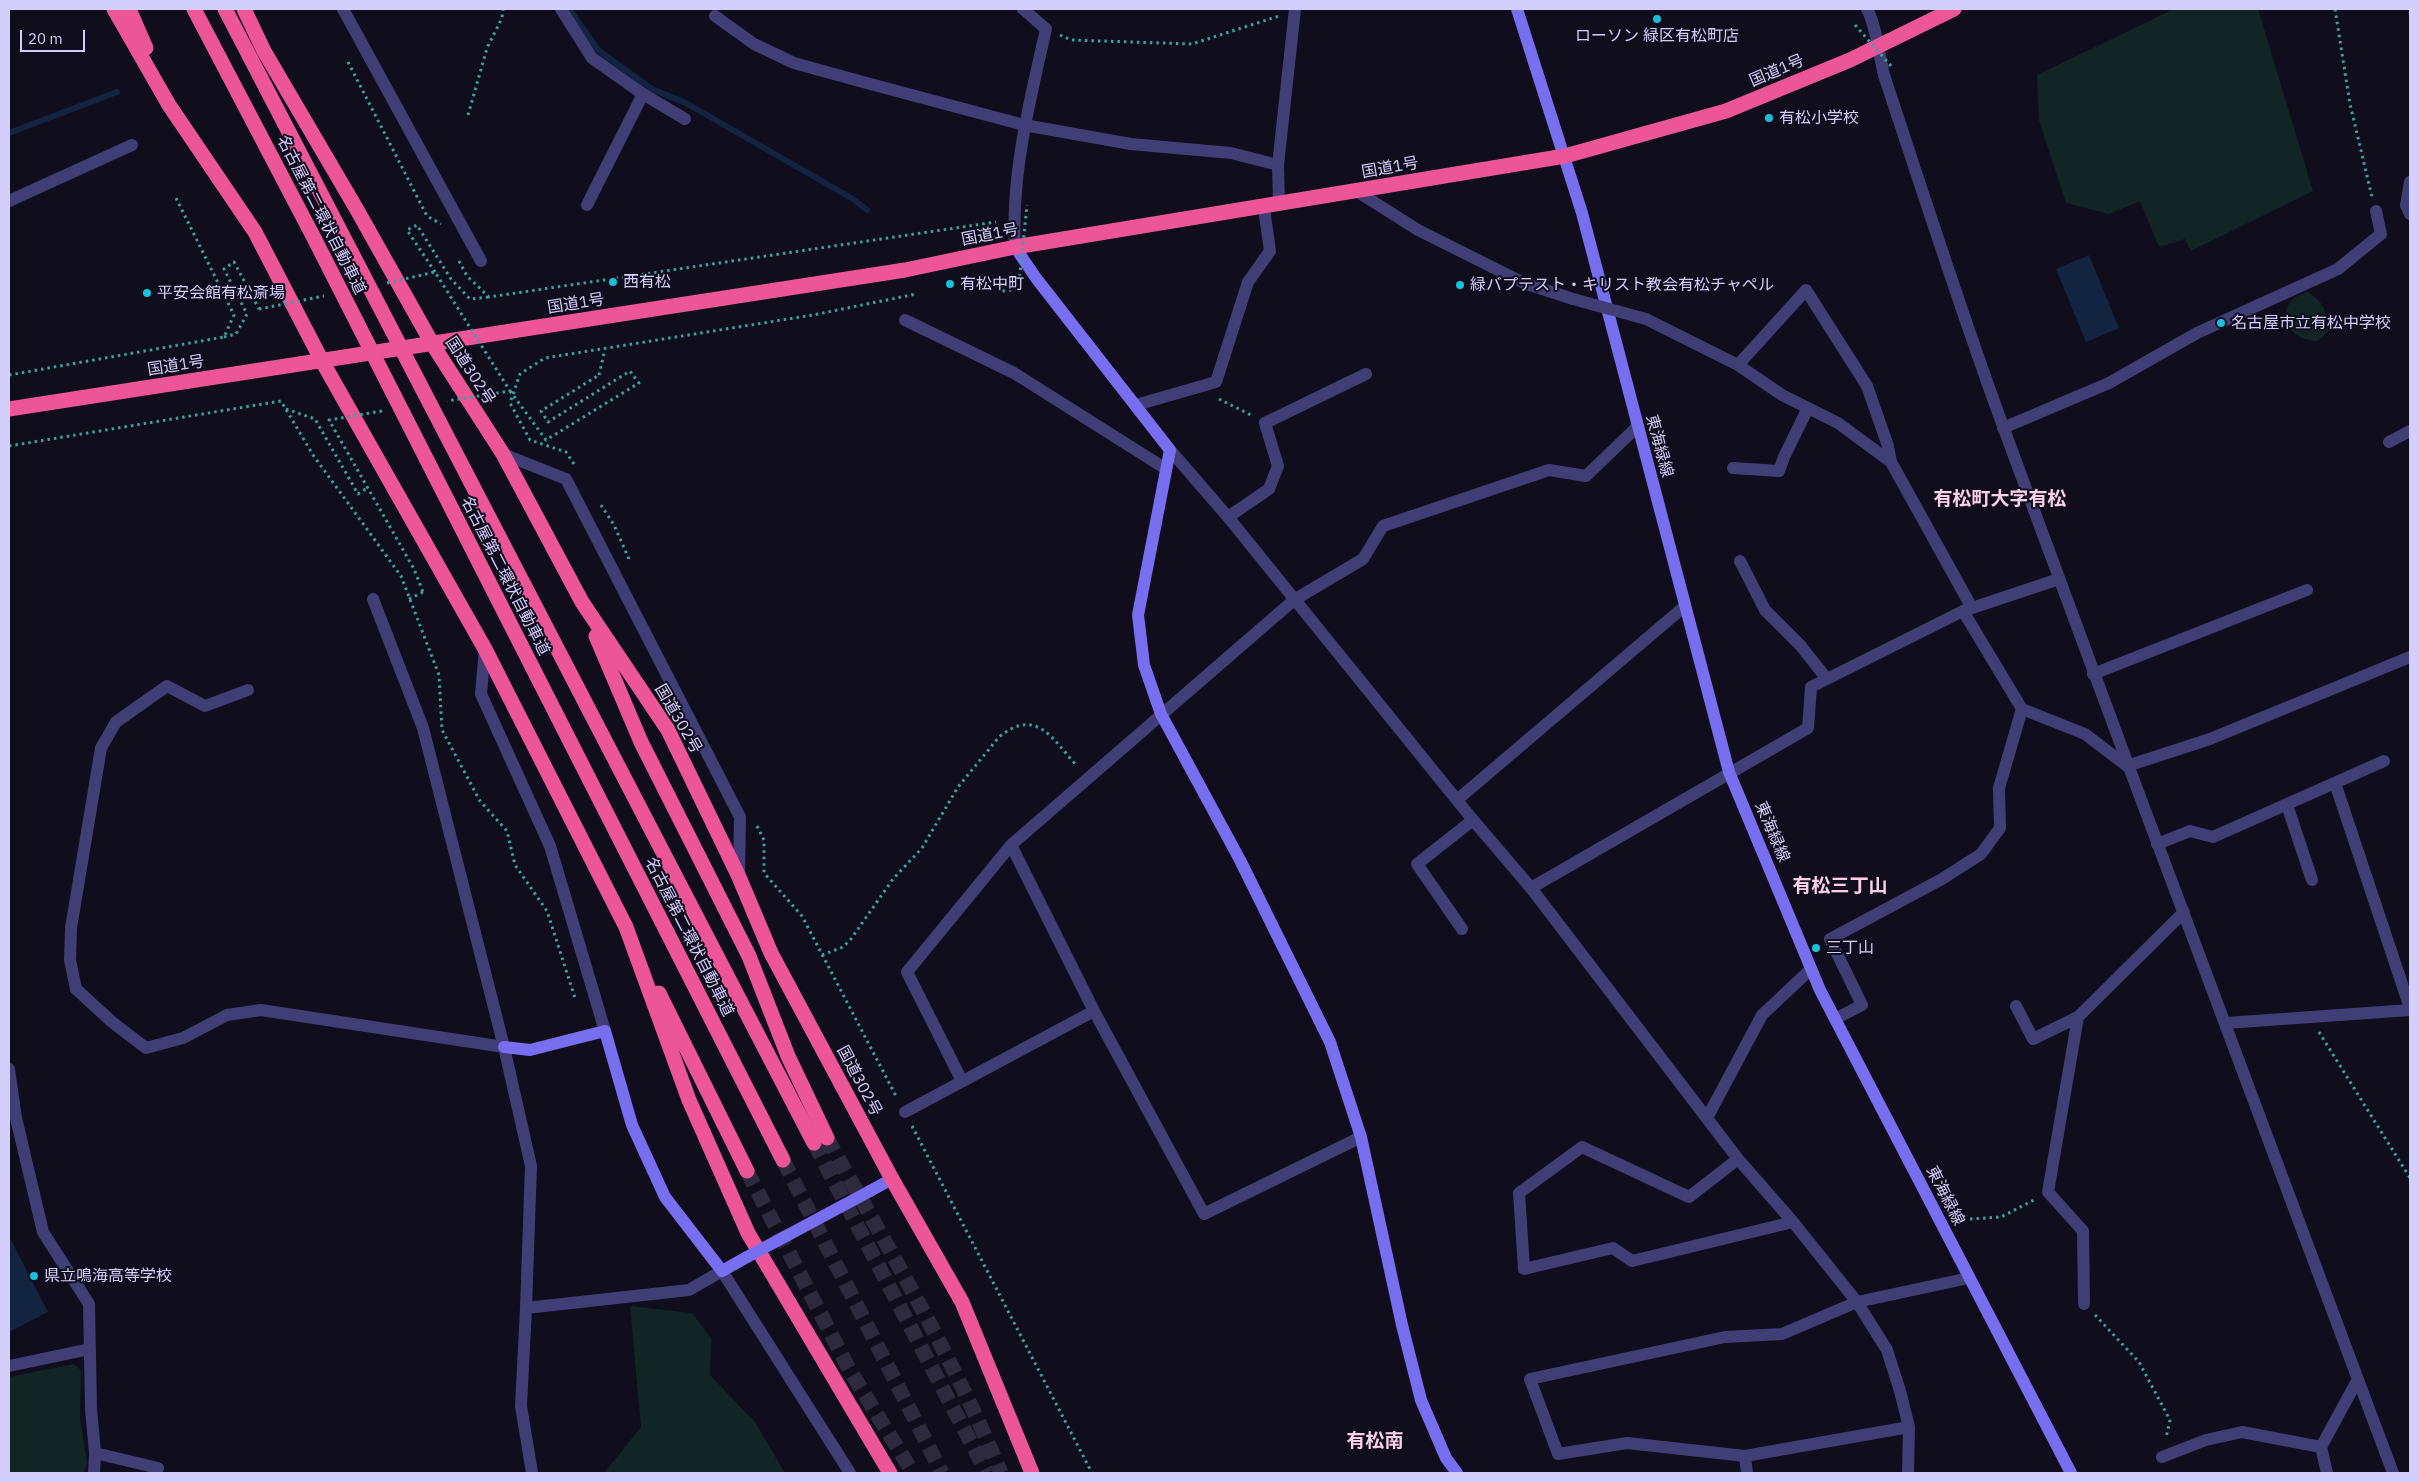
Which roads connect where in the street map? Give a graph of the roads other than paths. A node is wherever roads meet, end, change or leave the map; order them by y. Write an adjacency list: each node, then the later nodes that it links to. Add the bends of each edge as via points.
1 (114, 9): 16 (highway)
2 (129, 9): 16 (highway)
3 (194, 9): 94 (highway, 名古屋第二環状自動車道, bridge, via 314,238)
4 (225, 9): 54 (highway, 名古屋第二環状自動車道, bridge, via 820,1141 749,956 641,742)
5 (244, 9): 32 (highway, 国道302号, via 264,51)
6 (343, 9): 30 (street)
7 (561, 9): 15 (street, via 592,58)
8 (1023, 9): 18 (street, via 1046,29)
9 (1517, 9): 20 (street, 東海緑線)
10 (1867, 9): 14 (street)
11 (1954, 9): 14 (highway, 国道1号)
12 (1298, 10): 21 (street)
13 (715, 16): 18 (street, via 754,44 794,63)
14 (1876, 46): 20 (highway, 国道1号, via 1850,60 1726,111); 40 (street, via 1954,289)
15 (643, 94): 17 (street); 25 (street)
16 (169, 105): 33 (highway, via 255,232)
17 (685, 119)
18 (1024, 125): 21 (street, via 1131,144 1231,153); 29 (street, via 1014,226)
19 (132, 146): 24 (street)
20 (1565, 156): 23 (highway, 国道1号); 39 (street, 東海緑線)
21 (1278, 165): 26 (street)
22 (2410, 182): 27 (street)
23 (1358, 192): 26 (highway, 国道1号); 34 (street, bridge, via 1418,230 1524,283 1646,319)
24 (9, 201)
25 (587, 205)
26 (1271, 206): 29 (highway, 国道1号); 36 (street, via 1270,252 1248,282 1216,382)
27 (2408, 209)
28 (2376, 211): 40 (street, via 2381,234 2338,269 2197,333 2109,383)
29 (1015, 247): 32 (highway, 国道1号, via 905,270); 36 (street)
30 (480, 261)
31 (906, 320): 47 (street, via 1014,373)
32 (432, 345): 33 (highway, 国道1号); 44 (highway, 国道302号)
33 (322, 361): 38 (highway, 国道1号); 57 (highway)
34 (1738, 365): 37 (street, via 1782,395); 45 (street, via 1806,290 1867,386)
35 (1366, 374): 48 (street, via 1265,423 1278,466 1269,488)
36 (1136, 405): 43 (street)
37 (1808, 408): 45 (street, via 1838,423); 46 (street, via 1780,471)
38 (9, 409)
39 (1637, 427): 53 (street, via 1586,476 1550,470 1383,526 1363,559); 55 (street, 東海緑線)
40 (2003, 428): 50 (street)
41 (2410, 431): 42 (street)
42 (2389, 442)
43 (1170, 450): 47 (street); 48 (street)
44 (503, 454): 54 (highway, 国道302号); 73 (street, via 566,479 740,817)
45 (1891, 462): 56 (street)
46 (1733, 468)
47 (1166, 469): 63 (street, via 1138,614 1144,665)
48 (1228, 517): 53 (street)
49 (1740, 561): 60 (street, via 1765,610 1800,645)
50 (2060, 579): 56 (street); 59 (street)
51 (2307, 590): 59 (street)
52 (373, 598): 87 (street, via 423,728)
53 (1294, 600): 63 (street); 68 (street)
54 (582, 602): 73 (highway, 国道302号, via 668,730)
55 (1685, 606): 66 (street, 東海緑線); 68 (street)
56 (1967, 610): 60 (street); 62 (street)
57 (485, 649): 77 (highway); 86 (street, via 481,694 550,846)
58 (2410, 657): 65 (street, via 2210,739)
59 (2093, 674): 65 (street)
60 (1827, 680): 66 (street, via 1812,687 1808,728)
61 (248, 690): 87 (street, via 206,706 167,686 116,722 101,748 71,928 70,960 76,989 146,1048 183,1038 227,1015 261,1010)
62 (2022, 710): 65 (street, via 2085,734); 84 (street, via 1999,788 2000,828 1981,854 1942,879 1830,939 1862,1005)
63 (1161, 714): 72 (street); 92 (street, via 1240,860 1330,1042)
64 (2384, 761): 67 (street)
65 (2127, 766): 71 (street)
66 (1729, 772): 75 (street); 79 (street, 東海緑線)
67 (2335, 783): 69 (street); 81 (street)
68 (1457, 800): 70 (street)
69 (2287, 805): 71 (street, via 2213,837 2190,831); 74 (street)
70 (1473, 820): 75 (street); 78 (street, via 1416,864)
71 (2157, 844): 76 (street)
72 (1011, 845): 82 (street); 89 (street, via 908,972)
73 (739, 877): 96 (highway, 国道302号, via 771,953)
74 (2312, 880)
75 (1531, 888): 91 (street)
76 (2184, 912): 83 (street); 85 (street)
77 (626, 927): 95 (highway); 115 (highway, via 688,1100 748,1233)
78 (1462, 929)
79 (1811, 969): 84 (street, 東海緑線); 91 (street, via 1762,1016)
80 (2016, 1006): 83 (street, via 2032,1039)
81 (2410, 1009): 85 (street)
82 (1094, 1011): 89 (street); 92 (street, via 1204,1214)
83 (2078, 1017): 101 (street, via 2048,1192 2083,1231)
84 (1835, 1019): 99 (street, 東海緑線)
85 (2226, 1022): 105 (street)
86 (604, 1031): 87 (street, via 530,1050); 98 (street, via 632,1125 665,1197)
87 (504, 1047): 102 (street, via 531,1166)
88 (9, 1069): 103 (street, via 16,1118 43,1232 90,1304)
89 (962, 1081): 90 (street)
90 (905, 1112)
91 (1707, 1118): 93 (street)
92 (1361, 1138): 117 (street, via 1421,1400 1446,1458)
93 (1738, 1159): 97 (street); 97 (street, via 1690,1197 1582,1147 1519,1193 1524,1269 1613,1248 1632,1261)
94 (783, 1160)
95 (747, 1171)
96 (892, 1179): 98 (street, bridge); 116 (highway, 国道302号, via 962,1302)
97 (1794, 1222): 100 (street)
98 (722, 1270): 102 (street, via 689,1290); 114 (street)
99 (1969, 1278): 100 (street); 120 (street, 東海緑線)
100 (1857, 1302): 106 (street, via 1887,1350); 109 (street, via 1782,1334 1725,1336 1530,1379 1558,1454 1627,1443)
101 (2084, 1304)
102 (526, 1308): 113 (street, via 521,1406)
103 (90, 1349): 104 (street); 108 (street)
104 (9, 1366)
105 (2358, 1379): 107 (street); 122 (street)
106 (1909, 1428): 109 (street); 119 (street)
107 (2321, 1448): 110 (street, via 2242,1432 2206,1440); 121 (street)
108 (95, 1453): 111 (street); 112 (street)
109 (1744, 1456): 118 (street)
110 (2162, 1456)
111 (158, 1468)
112 (94, 1473)
113 (532, 1473)
114 (850, 1473)
115 (890, 1473)
116 (1032, 1473)
117 (1457, 1473)
118 (1747, 1473)
119 (1908, 1473)
120 (2071, 1473)
121 (2327, 1473)
122 (2392, 1473)

